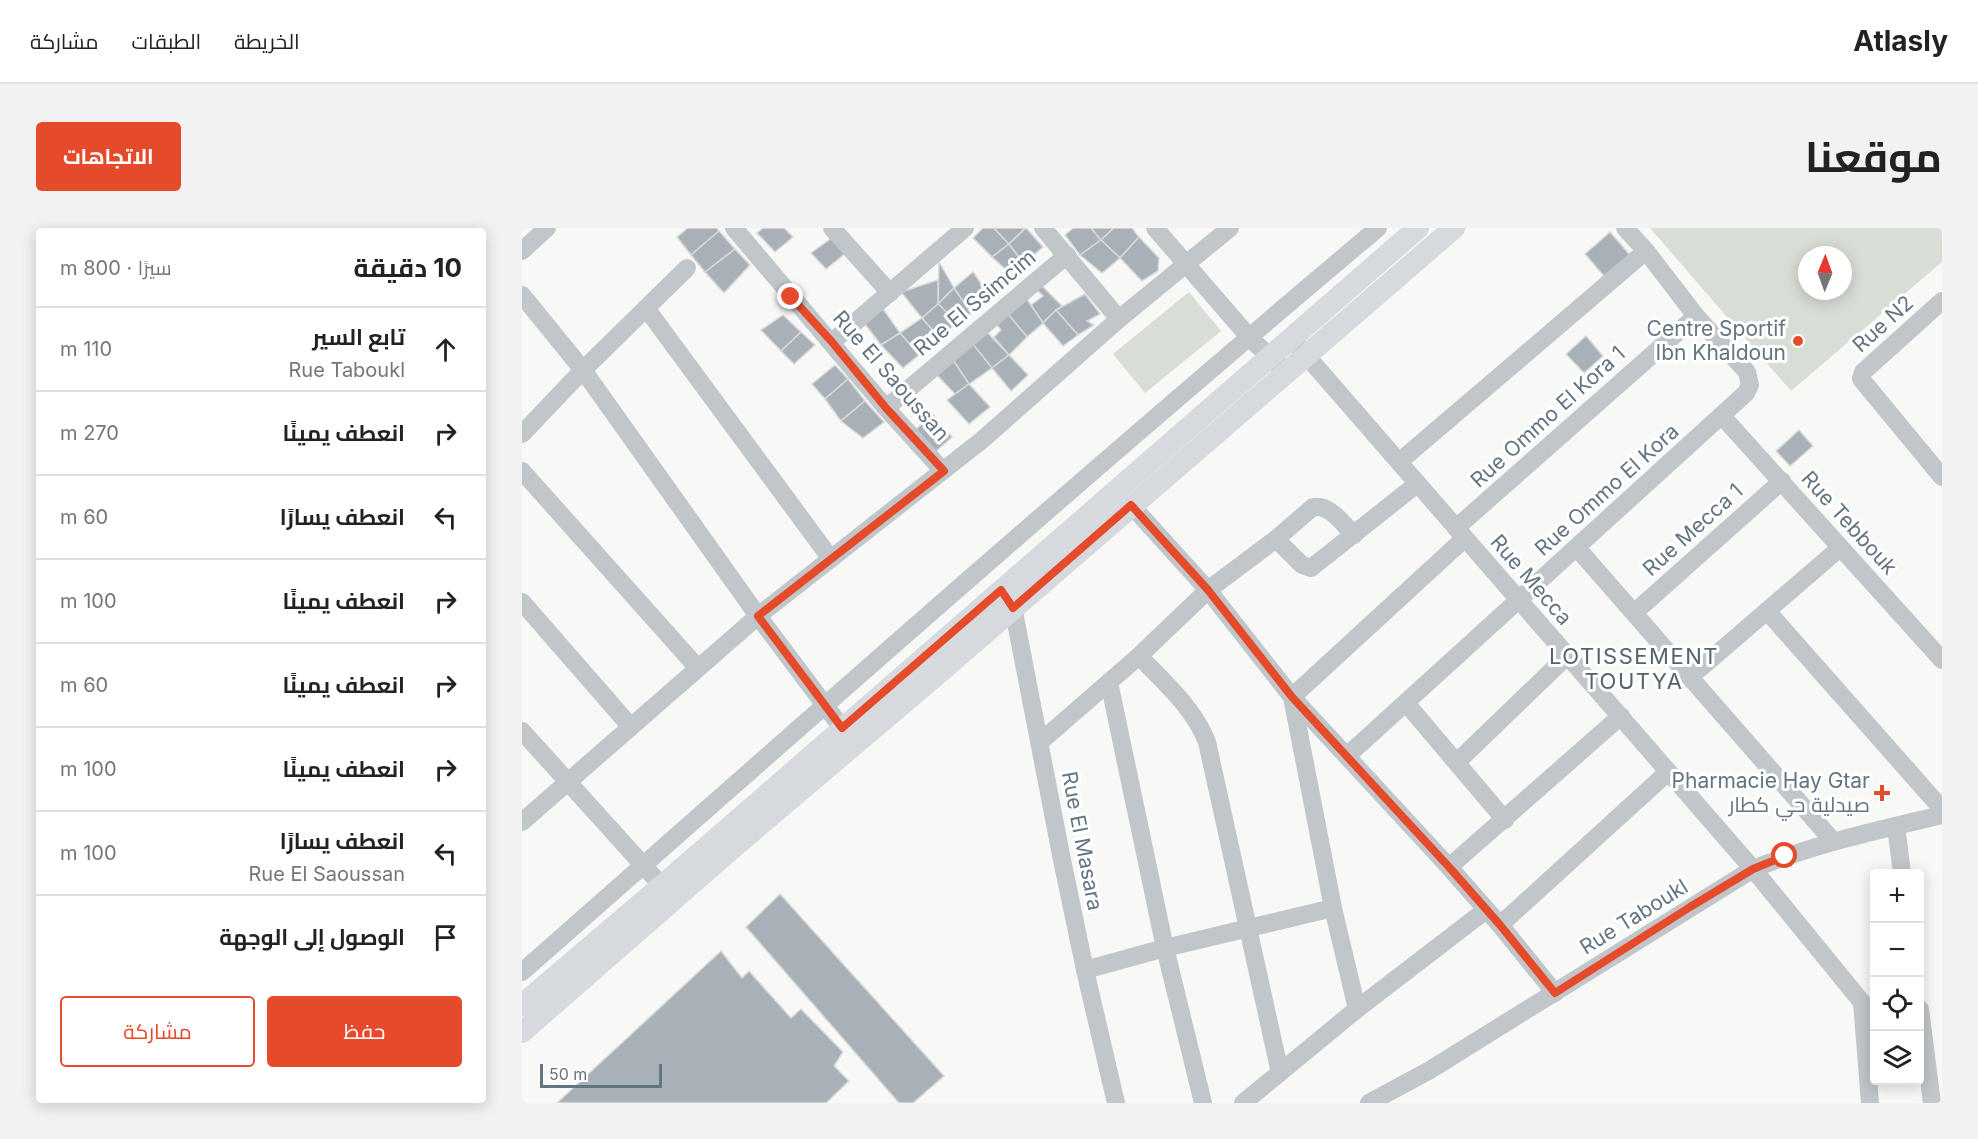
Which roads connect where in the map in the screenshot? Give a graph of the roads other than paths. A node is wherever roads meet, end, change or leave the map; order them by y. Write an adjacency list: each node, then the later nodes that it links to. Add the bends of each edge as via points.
1 (547, 228): 12 (street)
2 (735, 228): 24 (street, Rue El Saoussan)
3 (832, 228): 17 (street)
4 (1043, 228): 14 (street)
5 (1155, 228): 15 (street)
6 (1230, 228): 15 (street)
7 (1378, 228): 23 (street)
8 (1418, 228): 25 (main road)
9 (1454, 228): 25 (main road)
10 (1625, 228): 13 (street)
11 (957, 231): 17 (street)
12 (522, 251)
13 (1646, 251): 21 (street); 32 (street)
14 (1067, 255): 22 (street); 29 (street, Rue El Ssimcim)
15 (1187, 264): 22 (street); 23 (street)
16 (687, 268): 20 (street)
17 (890, 293): 24 (street)
18 (522, 295): 27 (street)
19 (1942, 301): 33 (street, Rue N2, via 1863,372 1861,379)
20 (646, 308): 27 (street); 44 (street)
21 (1696, 316): 30 (street, Rue Ommo El Kora, via 1750,379 1746,393); 39 (street, Rue Ommo El Kora 1)
22 (1119, 320): 35 (street)
23 (1249, 337): 26 (street); 60 (street)
24 (832, 342): 29 (street, Rue El Saoussan)
25 (1298, 346): 26 (main road); 28 (main road); 32 (street, Rue Mecca)
26 (1269, 357): 28 (street); 46 (main road)
27 (583, 370): 31 (street); 51 (street)
28 (1286, 373): 38 (main road)
29 (886, 408): 35 (street, Rue El Saoussan)
30 (1722, 416): 36 (street, Rue Tebbouk); 42 (street, Rue Ommo El Kora)
31 (522, 434)
32 (1399, 462): 37 (street, Rue Mecca)
33 (1940, 470)
34 (522, 471): 55 (street)
35 (944, 471): 44 (street)
36 (1782, 481): 43 (street, Rue Tebbouk); 50 (street, Rue Mecca 1)
37 (1417, 484): 39 (street, Rue Mecca); 40 (street)
38 (1131, 505): 45 (street); 46 (main road)
39 (1460, 533): 47 (street, Rue Mecca); 58 (street, Rue Ommo El Kora 1)
40 (1354, 535): 41 (street, via 1311,568 1302,565); 41 (street, via 1327,508 1318,506)
41 (1276, 539): 45 (street)
42 (1577, 548): 47 (street, Rue Ommo El Kora); 50 (street)
43 (1840, 548): 49 (street); 54 (street, Rue Tebbouk)
44 (831, 559): 51 (street)
45 (1208, 590): 52 (street); 58 (street)
46 (1007, 599): 63 (main road); 65 (street, Rue El Masara); 94 (main road, via 736,845)
47 (1519, 600): 53 (street, Rue Mecca); 59 (street, Rue Ommo El Kora)
48 (522, 602): 62 (street)
49 (1767, 611): 56 (street); 70 (street)
50 (1635, 612): 56 (street)
51 (758, 616): 55 (street); 60 (street)
52 (1139, 656): 57 (street); 84 (street, via 1202,728)
53 (1567, 656): 61 (street, Rue Mecca); 67 (street)
54 (1942, 660)
55 (697, 667): 62 (street)
56 (1690, 677): 75 (street)
57 (1110, 682): 65 (street); 85 (street)
58 (1292, 697): 66 (street); 81 (street)
59 (1406, 703): 66 (street, Rue Ommo El Kora); 67 (street)
60 (823, 705): 63 (street); 76 (street)
61 (1621, 716): 68 (street, Rue Mecca); 72 (street)
62 (631, 727): 69 (street)
63 (842, 728): 80 (main road)
64 (522, 731): 69 (street)
65 (1040, 742): 86 (street, Rue El Masara)
66 (1348, 755): 77 (street)
67 (1457, 762): 72 (street)
68 (1668, 772): 78 (street, Rue Mecca); 83 (street)
69 (569, 782): 73 (street); 76 (street)
70 (1942, 809)
71 (1942, 815): 74 (street, Rue Taboukl)
72 (1505, 819): 77 (street)
73 (522, 822)
74 (1896, 826): 75 (street, Rue Taboukl); 79 (street)
75 (1833, 841): 78 (street, Rue Taboukl)
76 (642, 866): 80 (street); 87 (street)
77 (1449, 867): 82 (street)
78 (1753, 869): 88 (street, Rue Taboukl); 89 (street, Rue Mecca)
79 (1901, 869)
80 (662, 886): 90 (main road)
81 (1333, 908): 84 (street); 91 (street)
82 (1486, 910): 83 (street); 91 (street)
83 (1500, 925): 88 (street)
84 (1248, 928): 85 (street); 95 (street)
85 (1165, 948): 86 (street); 98 (street)
86 (1084, 970): 97 (street, Rue El Masara)
87 (522, 972)
88 (1555, 993): 100 (street, Rue Taboukl)
89 (1862, 1002): 92 (street, Rue Mecca); 101 (street)
90 (522, 1005)
91 (1357, 1009): 95 (street)
92 (1870, 1011)
93 (1923, 1031): 96 (street)
94 (522, 1032)
95 (1280, 1073): 99 (street)
96 (1931, 1089)
97 (1116, 1103)
98 (1203, 1103)
99 (1244, 1103)
100 (1369, 1103)
101 (1870, 1103)

